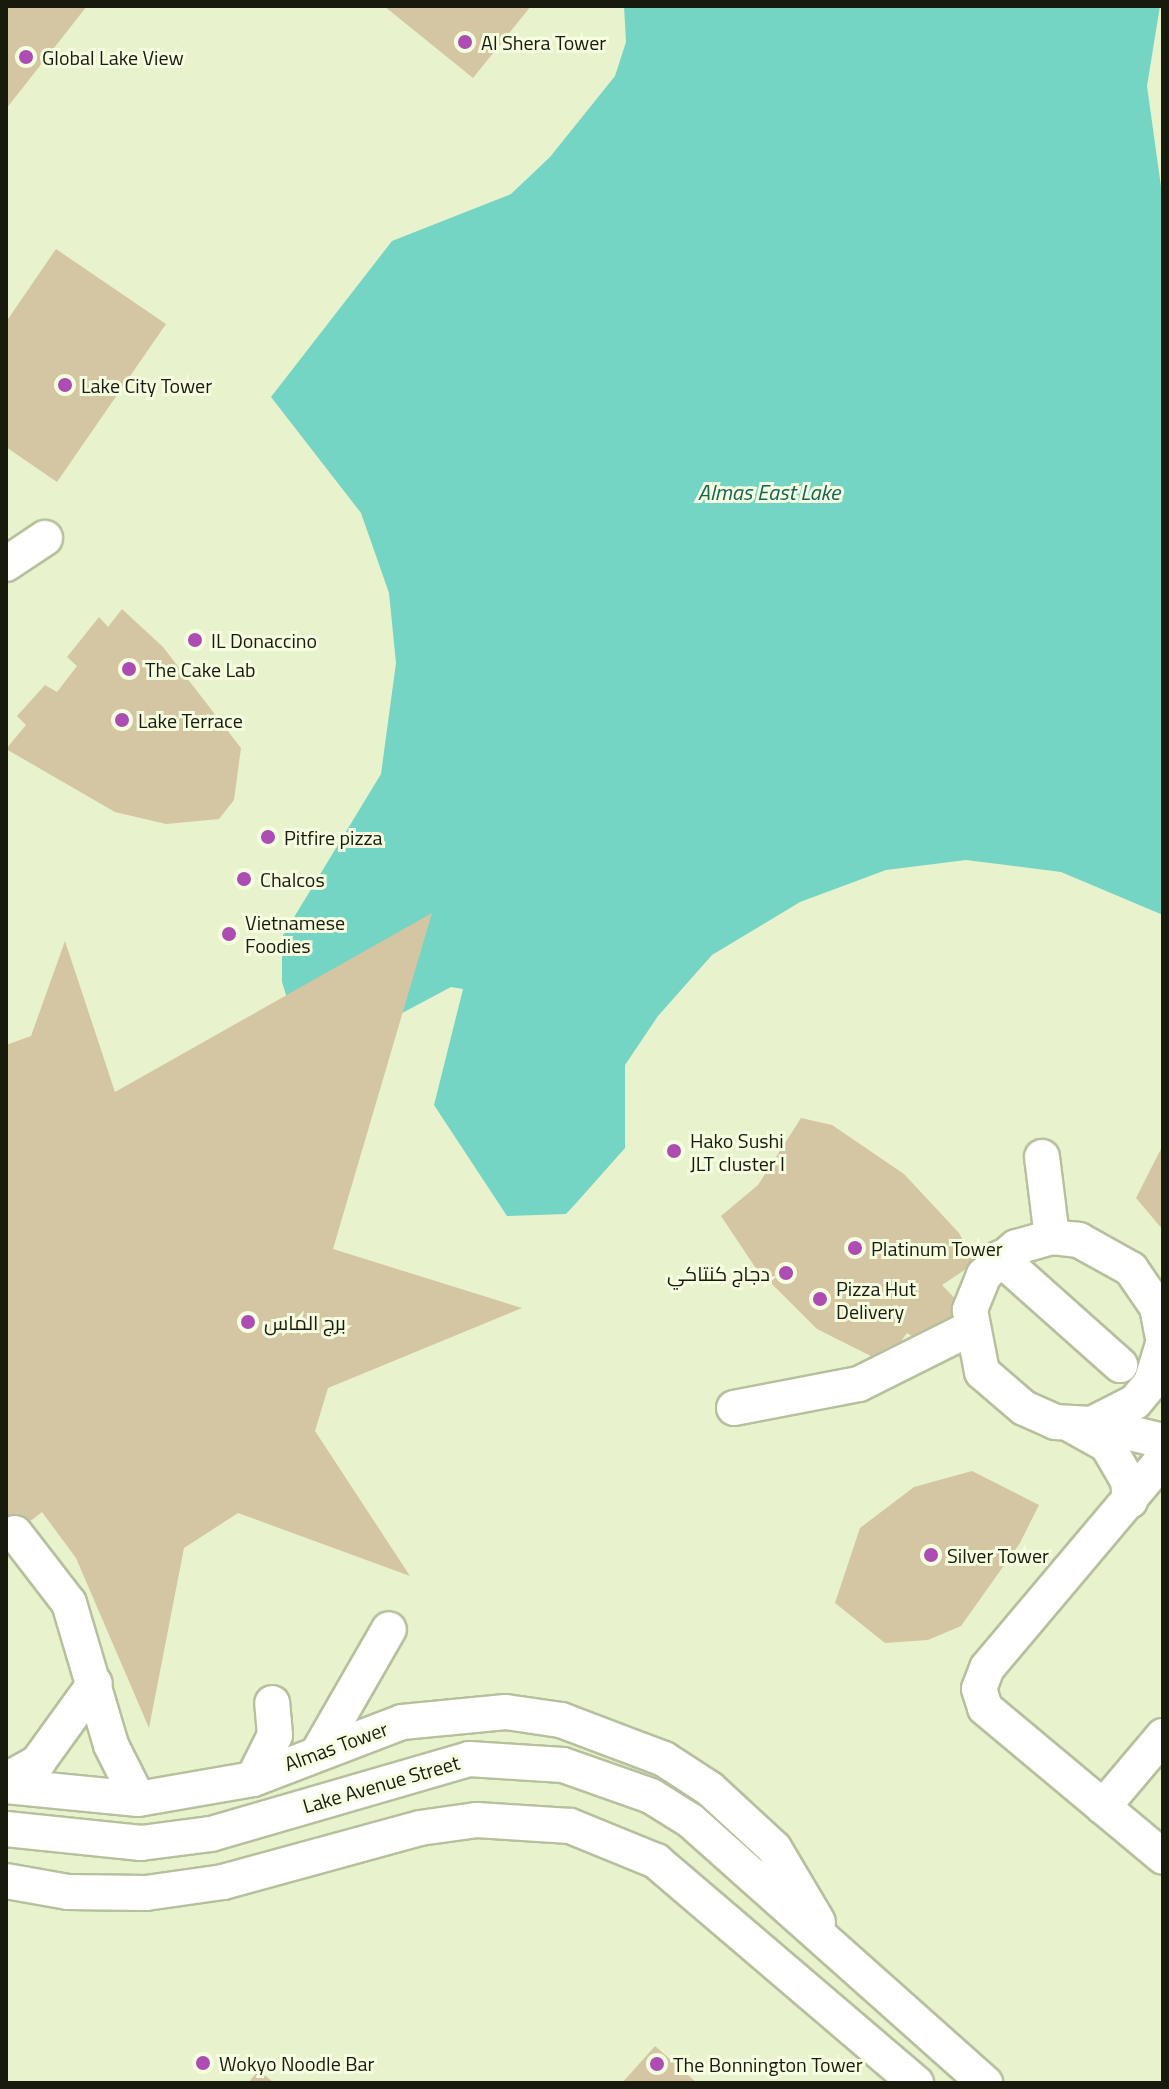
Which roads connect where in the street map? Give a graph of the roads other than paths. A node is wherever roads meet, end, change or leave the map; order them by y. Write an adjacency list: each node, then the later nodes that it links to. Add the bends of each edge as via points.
1 (45, 538): 2 (street)
2 (6, 564)
3 (1042, 1157): 4 (street)
4 (1052, 1237): 5 (street); 7 (street, via 1079,1240 1131,1269 1157,1307)
5 (992, 1266): 6 (street); 8 (street)
6 (969, 1329): 9 (street, via 859,1384); 10 (street, via 982,1372 1001,1391 1038,1416)
7 (1162, 1352): 10 (street, via 1135,1402)
8 (1111, 1373)
9 (734, 1408)
10 (1082, 1424): 11 (street); 13 (street, via 1113,1453)
11 (1163, 1441)
12 (1163, 1459): 13 (street)
13 (1130, 1501): 23 (street, via 987,1668 979,1689 985,1708)
14 (15, 1533): 16 (street, via 69,1603)
15 (389, 1629): 19 (street)
16 (95, 1683): 21 (street, Almas Tower, via 38,1762); 22 (street, via 111,1745)
17 (272, 1703): 20 (street, via 275,1735)
18 (1163, 1736): 23 (street)
19 (320, 1749): 20 (street, Almas Tower); 27 (street, Almas Tower, via 451,1714 506,1712 614,1736 710,1789 774,1848)
20 (253, 1779): 22 (street, Almas Tower)
21 (6, 1783): 22 (street, Almas Tower)
22 (138, 1799)
23 (1103, 1807): 25 (street)
24 (6, 1829): 27 (street, Lake Avenue Street, via 70,1841 155,1841 211,1834 469,1759 563,1765 651,1796 691,1821)
25 (1163, 1857)
26 (6, 1881): 28 (street, via 146,1893 223,1882 420,1828 477,1820 570,1826 656,1861)
27 (826, 1941): 29 (street, Lake Avenue Street)
28 (916, 2083)
29 (985, 2083)

